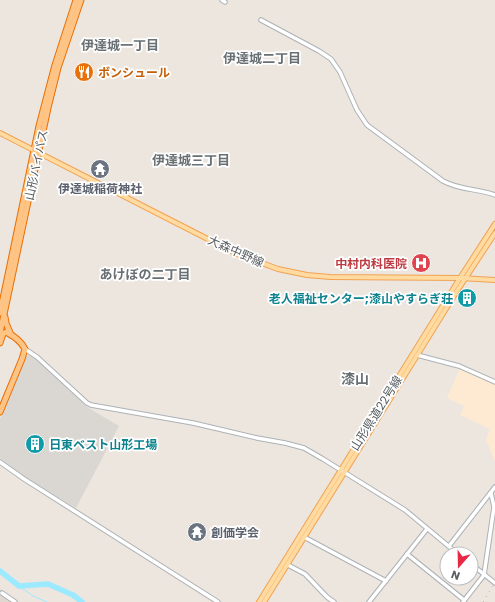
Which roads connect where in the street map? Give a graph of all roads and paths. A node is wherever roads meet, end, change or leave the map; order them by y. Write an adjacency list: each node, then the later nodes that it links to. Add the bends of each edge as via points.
1 (76, 0): 5 (highway, 山形バイパス, via 55,66)
2 (81, 0): 5 (highway, 山形バイパス, via 58,68)
3 (261, 20): 6 (street, via 331,59 340,72 360,116 373,130 443,181 466,190)
4 (0, 133): 5 (main road, 大森中野線)
5 (36, 151): 9 (highway, 山形バイパス); 10 (main road, 大森中野線, via 231,251 278,269 330,277); 13 (highway, 山形バイパス)
6 (495, 195)
7 (495, 224): 10 (main road, 山形県道22号線)
8 (495, 233): 11 (main road, 山形県道22号線)
9 (13, 274): 14 (highway, 山形バイパス); 15 (highway, via 5,319)
10 (460, 278): 11 (main road, 大森中野線); 22 (main road, 山形県道22号線)
11 (466, 278): 12 (main road, 大森中野線); 18 (main road, 山形県道22号線)
12 (495, 280)
13 (0, 313)
14 (0, 333)
15 (11, 334): 16 (highway, via 3,334); 17 (highway)
16 (0, 343)
17 (25, 349): 20 (highway); 22 (street, via 91,405 193,423 304,448)
18 (417, 355): 19 (street, via 460,366); 22 (main road, 山形県道22号線)
19 (495, 382)
20 (0, 412)
21 (0, 462): 38 (street, via 24,480)
22 (343, 471): 26 (street, via 405,510); 27 (main road, 山形県道22号線); 39 (main road, 山形県道22号線)
23 (495, 487): 24 (street)
24 (490, 493): 25 (street); 28 (street)
25 (494, 507): 32 (street)
26 (427, 529): 28 (street); 29 (street)
27 (304, 537): 30 (main road, 山形県道22号線); 33 (street)
28 (449, 546)
29 (407, 554): 33 (street); 36 (street)
30 (288, 565): 40 (main road, 山形県道22号線); 41 (street, via 305,574)
31 (479, 571): 32 (street)
32 (484, 575): 34 (street); 36 (street)
33 (386, 581): 42 (street)
34 (495, 583)
35 (2, 593): 37 (street)
36 (463, 601)
37 (15, 602)
38 (218, 602)
39 (259, 602)
40 (264, 602)
41 (334, 602)
42 (370, 602)

